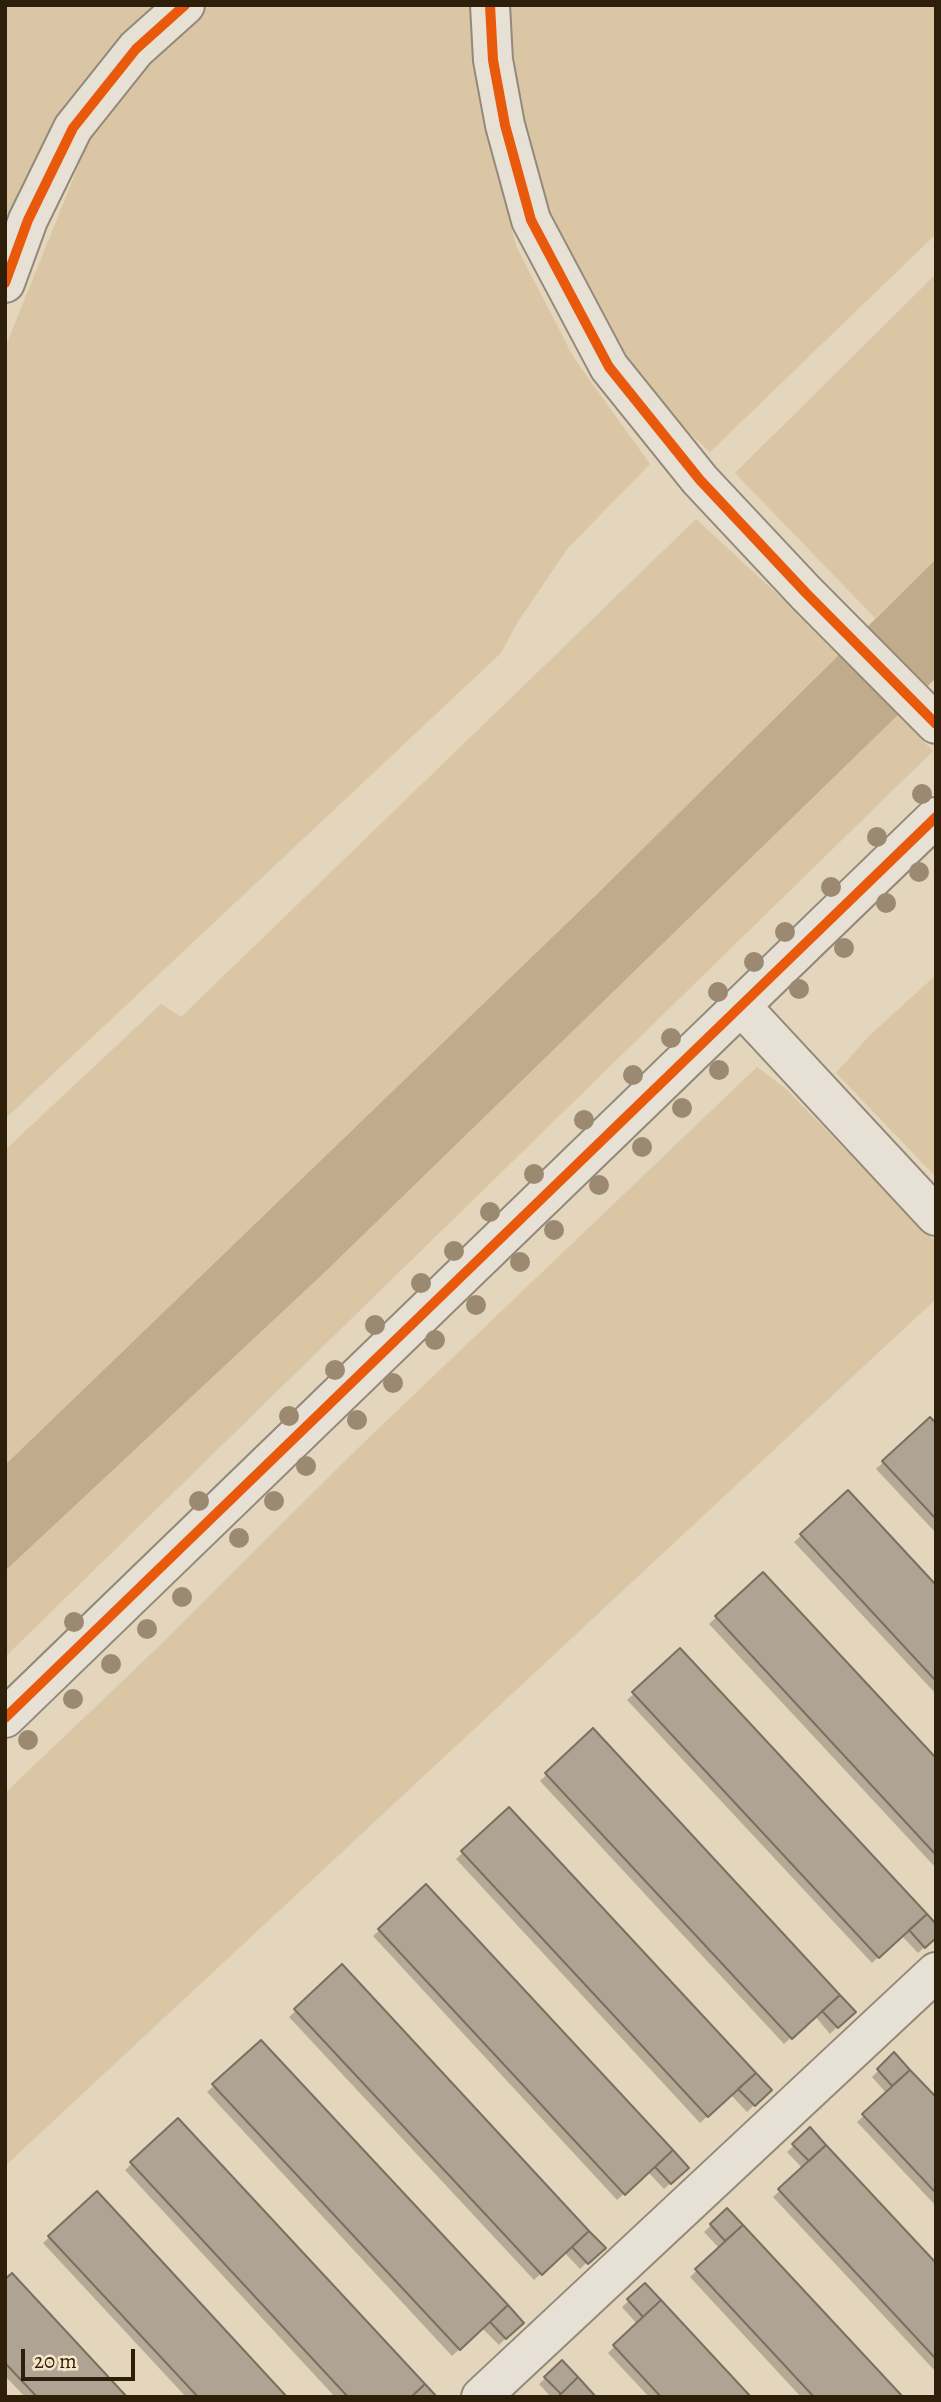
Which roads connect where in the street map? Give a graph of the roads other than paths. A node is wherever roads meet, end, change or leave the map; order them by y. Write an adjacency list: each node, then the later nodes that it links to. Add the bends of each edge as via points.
1 (185, 5): 3 (street, via 136,49 73,128 28,220)
2 (490, 5): 4 (street, via 505,125 531,220 609,367 700,480)
3 (5, 282)
4 (936, 724)
5 (936, 817): 6 (street)
6 (741, 1006): 7 (street); 8 (street)
7 (936, 1216)
8 (5, 1718)
9 (936, 1972): 10 (street)
10 (481, 2397)

